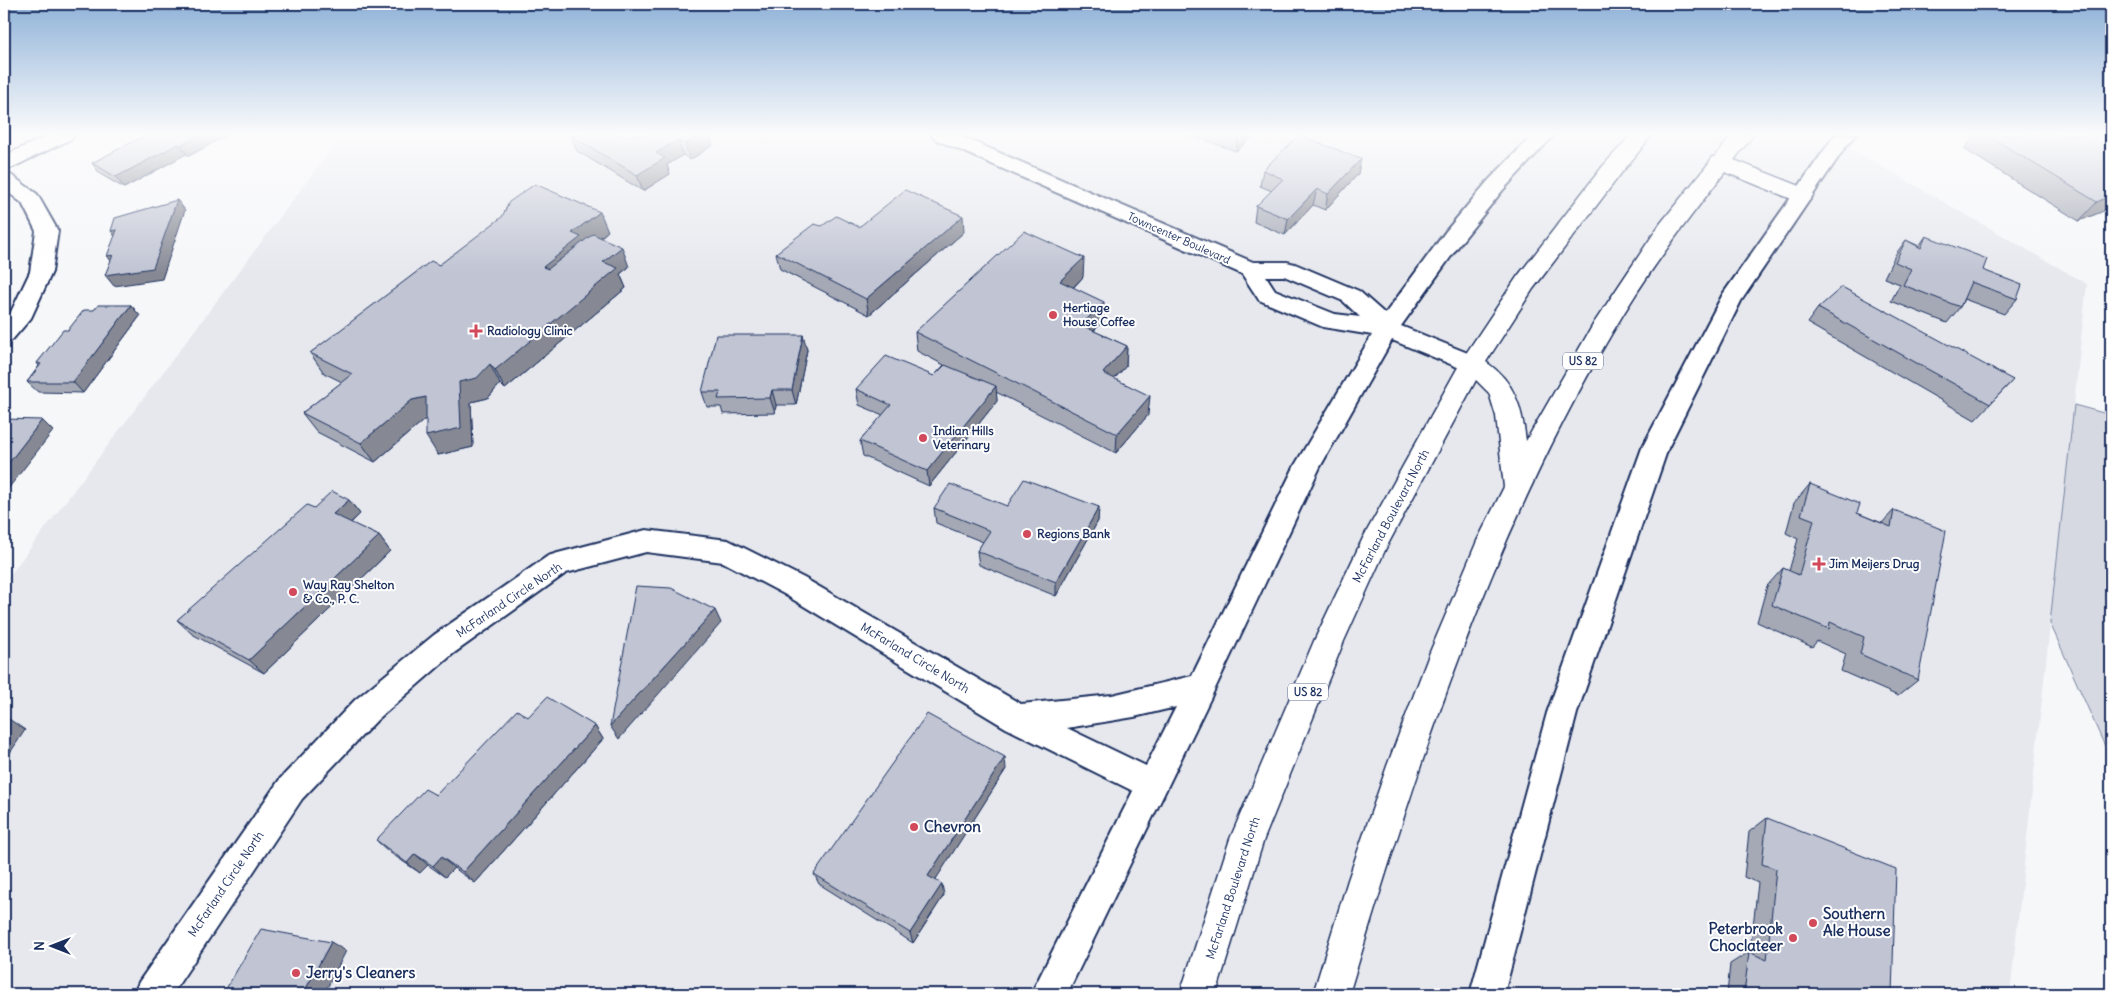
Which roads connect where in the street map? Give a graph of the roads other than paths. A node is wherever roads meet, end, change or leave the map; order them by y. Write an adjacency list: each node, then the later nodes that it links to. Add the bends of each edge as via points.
1 (8, 182): 11 (street, via 30,199 47,231 41,272 19,318)
2 (1049, 182): 9 (street, Towncenter Boulevard)
3 (1499, 182): 10 (street, via 1454,236)
4 (1602, 182): 12 (highway, McFarland Boulevard North / US 82, via 1525,283)
5 (1704, 182): 13 (highway, US 82, via 1660,240 1598,335)
6 (1768, 182): 8 (highway)
7 (1811, 182): 8 (street)
8 (1802, 195): 21 (street, via 1731,299 1654,448 1562,714)
9 (1250, 269): 10 (street, Towncenter Boulevard, via 1287,269 1351,296); 10 (street, Towncenter Boulevard, via 1267,295 1331,320)
10 (1387, 329): 12 (street, Towncenter Boulevard); 14 (street, via 1308,465)
11 (4, 334)
12 (1472, 364): 13 (highway, via 1494,382 1502,398 1512,426); 19 (highway, McFarland Boulevard North / US 82, via 1372,546 1329,641 1247,839)
13 (1517, 488): 20 (highway, US 82, via 1418,724 1384,821)
14 (1202, 686): 15 (street, via 1114,709); 16 (street)
15 (1017, 718): 16 (street, McFarland Circle North); 17 (street, McFarland Circle North, via 794,586 728,552 646,541 558,564 444,644 366,710 291,789)
16 (1152, 785): 18 (street)
17 (151, 994)
18 (1049, 994)
19 (1198, 994)
20 (1331, 994)
21 (1487, 994)

